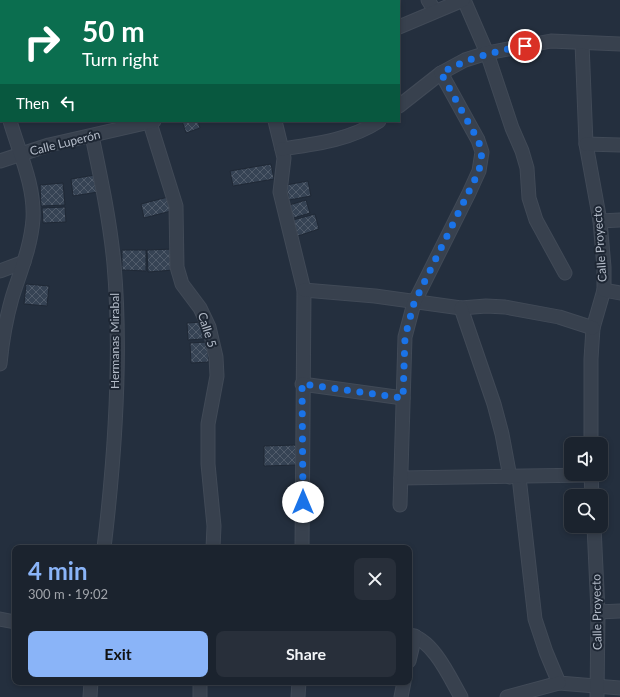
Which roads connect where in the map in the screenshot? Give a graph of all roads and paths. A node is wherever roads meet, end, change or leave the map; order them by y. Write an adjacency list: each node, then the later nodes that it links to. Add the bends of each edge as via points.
1 (428, 0): 3 (street)
2 (463, 0): 3 (street); 7 (street)
3 (435, 11): 4 (street)
4 (400, 27)
5 (582, 43): 6 (street); 7 (street, via 551,41); 15 (street, Calle Proyecto)
6 (620, 44)
7 (487, 53): 8 (street, via 465,60); 24 (street, via 527,168 529,198 536,220)
8 (441, 73): 9 (street); 28 (street, via 482,152 479,171)
9 (400, 105)
10 (10, 122): 18 (street)
11 (152, 122): 14 (street, Calle Luperón); 42 (street, Calle 5, via 176,206 177,267 182,284 200,308 209,327 216,357 217,376 208,424)
12 (275, 122): 17 (street)
13 (377, 122): 17 (street, via 366,129 329,142)
14 (92, 136): 18 (street, Calle Luperón); 41 (street, Hermanas Mirabal, via 110,226 118,360)
15 (586, 144): 16 (street); 21 (street, Calle Proyecto)
16 (620, 145)
17 (282, 149): 25 (street, via 284,158 280,192)
18 (20, 154): 19 (street, Calle Luperón); 22 (street, via 32,192 33,218 30,244)
19 (0, 161)
20 (620, 220): 21 (street)
21 (600, 221): 26 (street, Calle Proyecto)
22 (24, 262): 23 (street); 31 (street)
23 (0, 271)
24 (565, 273)
25 (304, 290): 28 (street, via 375,296); 33 (street)
26 (604, 290): 27 (street); 30 (street, Calle Proyecto)
27 (620, 293)
28 (414, 303): 29 (street); 34 (street, via 405,337)
29 (461, 308): 30 (street, via 505,307 559,317); 37 (street, via 494,404)
30 (593, 328): 35 (street, Calle Proyecto)
31 (0, 350): 32 (street)
32 (0, 364)
33 (302, 384): 34 (street); 43 (street)
34 (403, 398): 38 (street)
35 (591, 437)
36 (564, 475): 37 (street)
37 (514, 477): 38 (street); 49 (street, via 535,619)
38 (401, 478): 39 (street)
39 (400, 504)
40 (594, 533): 45 (street, Calle Proyecto)
41 (104, 545)
42 (213, 545)
43 (302, 545)
44 (620, 611): 45 (street)
45 (598, 612): 55 (street, Calle Proyecto)
46 (0, 619): 47 (street)
47 (12, 621)
48 (412, 636): 60 (street, via 423,642 436,656)
49 (560, 683): 55 (street); 61 (street)
50 (91, 685): 56 (street)
51 (200, 685): 57 (street)
52 (299, 685): 58 (street)
53 (403, 685): 59 (street)
54 (620, 688): 55 (street)
55 (597, 691)
56 (90, 697)
57 (200, 697)
58 (298, 697)
59 (401, 697)
60 (461, 697)
61 (507, 697)

